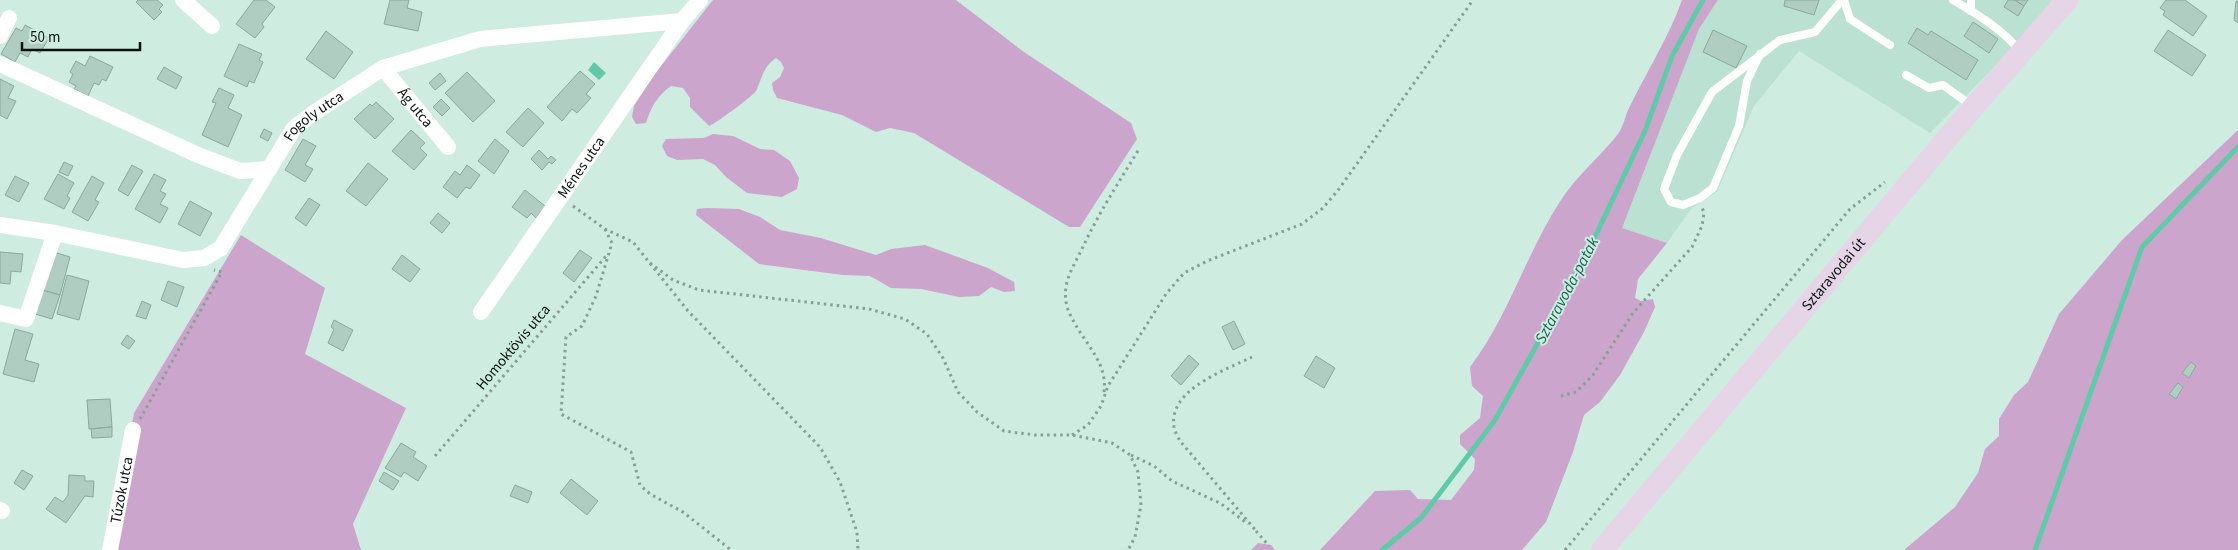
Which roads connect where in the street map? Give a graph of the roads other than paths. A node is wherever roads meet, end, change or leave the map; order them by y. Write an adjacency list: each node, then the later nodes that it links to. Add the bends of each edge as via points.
1 (183, 0): 10 (street)
2 (700, 0): 9 (street, Ménes utca)
3 (1843, 0): 12 (lane, via 1850,19); 14 (lane, via 1815,32 1780,40)
4 (1953, 0): 7 (lane)
5 (1971, 0): 7 (lane)
6 (2068, 0): 13 (street, Sztaravodai út)
7 (1971, 10): 13 (lane, via 2010,39)
8 (9, 18): 11 (street)
9 (682, 21): 16 (street, Fogoly utca, via 480,39); 23 (street, Ménes utca)
10 (212, 26)
11 (0, 36)
12 (1890, 45)
13 (2021, 53): 18 (street, Sztaravodai út)
14 (1760, 54): 14 (lane, via 1747,81 1740,126 1713,188 1683,205 1670,202 1664,188 1677,155 1712,92)
15 (0, 64): 20 (street, via 198,155 240,171)
16 (383, 68): 19 (street, Ág utca); 20 (street, Fogoly utca, via 294,128)
17 (1906, 75): 18 (lane, via 1929,88 1943,85)
18 (1974, 107): 27 (street, Sztaravodai út)
19 (448, 147)
20 (269, 169): 22 (street, Fogoly utca, via 221,248 204,258 183,260)
21 (0, 225): 22 (street, Fogoly utca)
22 (55, 234): 24 (street, via 26,319)
23 (481, 312)
24 (0, 313)
25 (133, 430): 26 (street, Túzok utca)
26 (110, 550)
27 (1602, 550)

